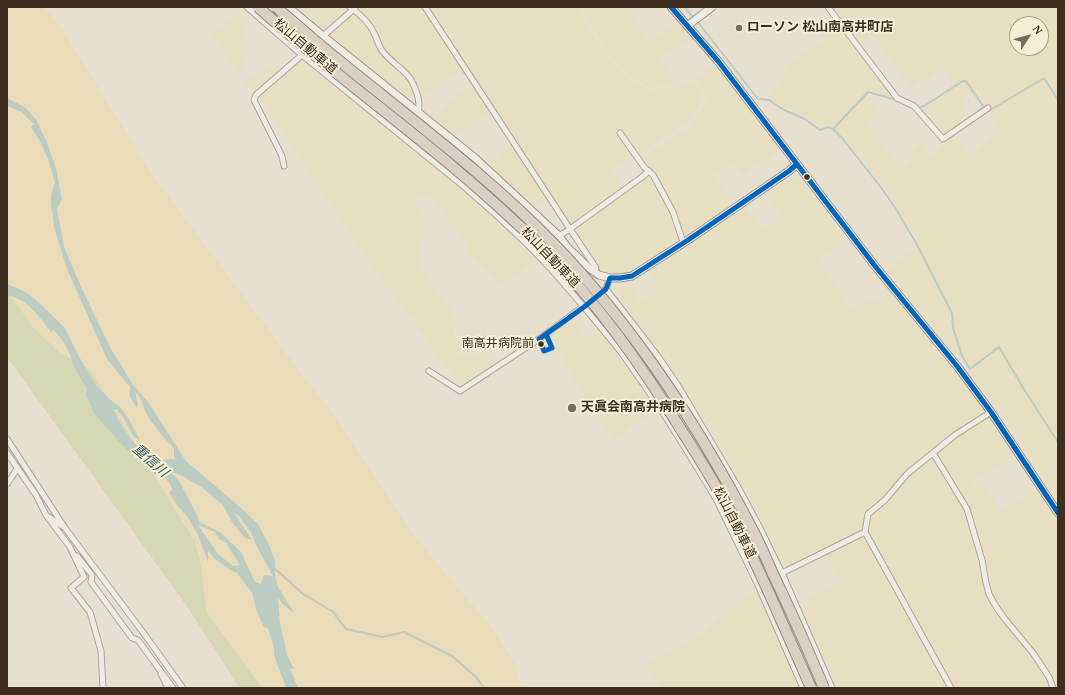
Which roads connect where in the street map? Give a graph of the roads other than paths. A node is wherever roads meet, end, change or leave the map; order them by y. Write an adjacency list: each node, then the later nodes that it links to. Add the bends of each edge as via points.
1 (247, 7): 12 (street)
2 (258, 7): 46 (highway, 松山自動車道, bridge, via 502,209 584,292 624,343 702,463 740,531)
3 (276, 7): 47 (highway, 松山自動車道, bridge, via 458,156 554,244 592,285 671,390 713,457 751,527)
4 (288, 7): 11 (street)
5 (425, 7): 19 (street)
6 (671, 7): 10 (street)
7 (712, 7): 10 (street)
8 (828, 7): 13 (street, via 897,98 914,106 943,139)
9 (353, 8): 11 (street); 14 (street, via 372,29 382,50 409,76 420,104)
10 (687, 26): 16 (street, via 718,61)
11 (323, 36): 14 (street)
12 (302, 55): 17 (street, via 256,95 254,100 282,156); 25 (street, via 496,215 528,245)
13 (988, 108)
14 (418, 112): 20 (street, via 475,158)
15 (620, 133): 18 (street)
16 (797, 164): 21 (street); 27 (street)
17 (284, 166)
18 (649, 171): 19 (street); 21 (street, via 673,212)
19 (570, 229): 20 (street); 22 (street, via 596,268)
20 (559, 236): 22 (street, via 567,247)
21 (683, 242): 23 (street, via 632,276)
22 (595, 272): 23 (street)
23 (610, 278): 24 (street)
24 (606, 289): 25 (street); 38 (street, via 677,384 738,488)
25 (584, 307): 26 (street, via 460,391); 45 (street, via 621,352 658,405 716,499 757,583)
26 (429, 371)
27 (991, 412): 30 (street); 33 (street)
28 (7, 439): 35 (street)
29 (7, 453): 31 (street)
30 (933, 453): 36 (street, via 907,474 885,500 868,514); 50 (street, via 967,509 989,594 1004,618 1033,653)
31 (17, 469): 32 (street); 34 (street, via 36,495)
32 (7, 484)
33 (1058, 513)
34 (46, 515): 35 (street); 37 (street)
35 (65, 528): 39 (street)
36 (865, 532): 38 (street); 49 (street)
37 (70, 547): 40 (street, via 92,575 91,582 132,638 138,640); 41 (street, via 84,577 71,588 90,612 101,651)
38 (782, 573): 48 (street)
39 (145, 635): 40 (street); 44 (street)
40 (153, 659): 42 (street); 43 (street)
41 (103, 688)
42 (168, 688)
43 (173, 688)
44 (183, 688)
45 (803, 688)
46 (811, 688)
47 (824, 688)
48 (832, 688)
49 (951, 688)
50 (1053, 688)

